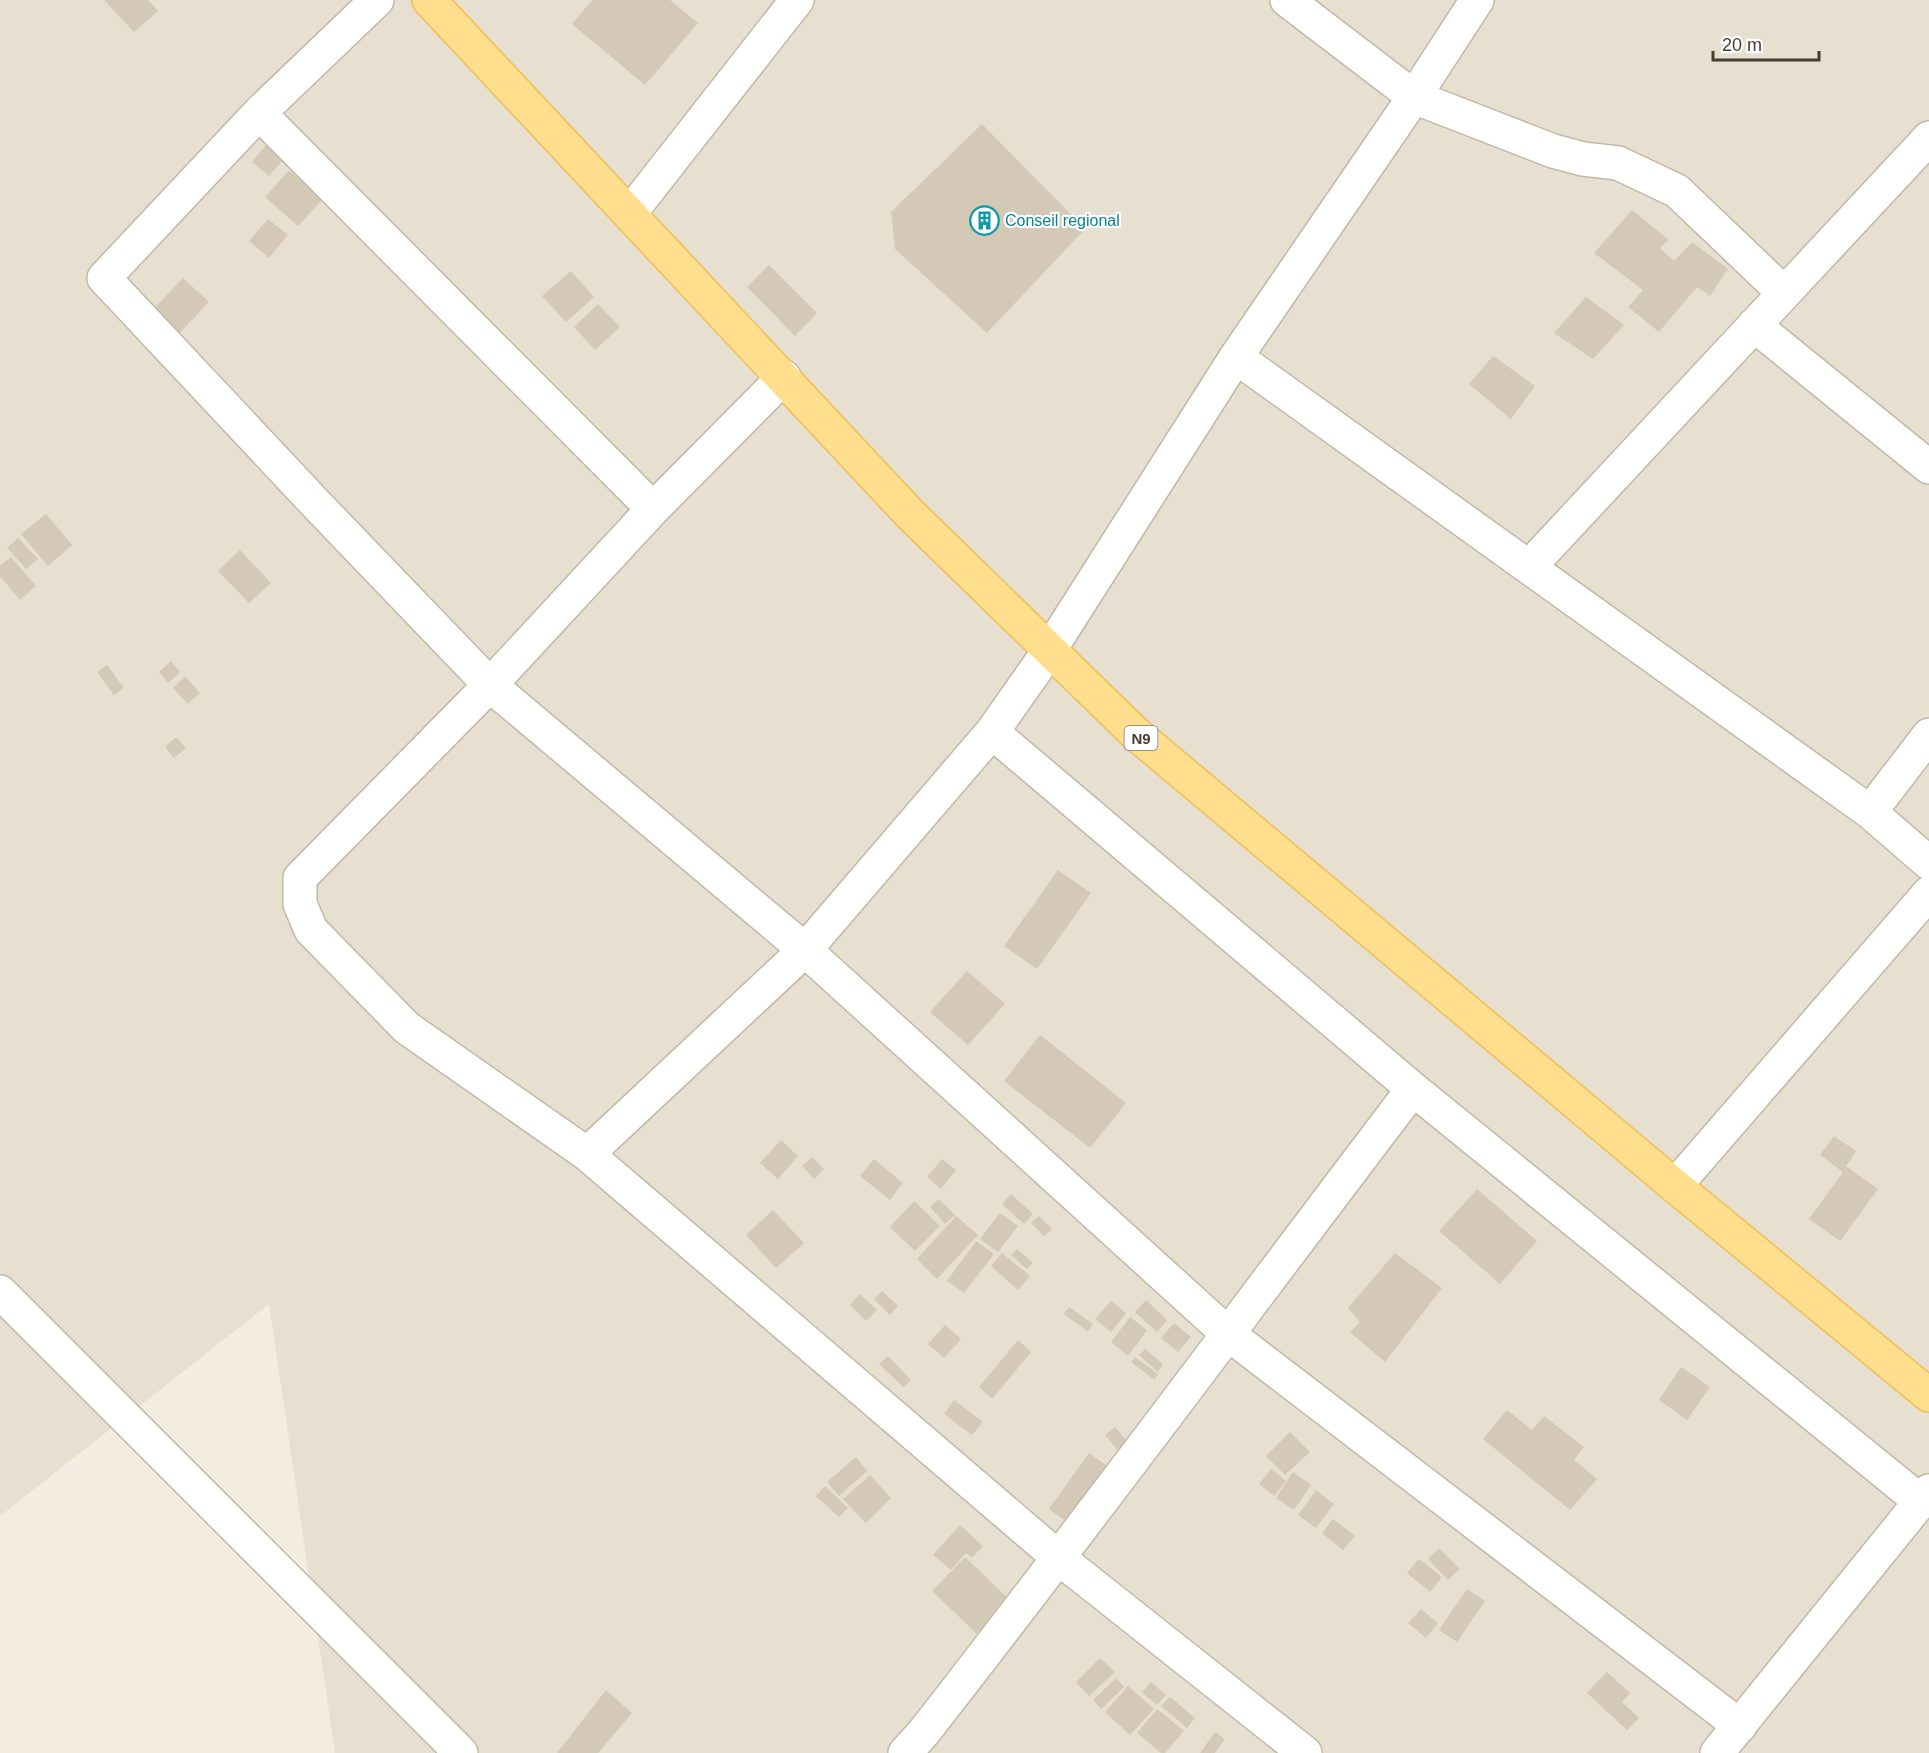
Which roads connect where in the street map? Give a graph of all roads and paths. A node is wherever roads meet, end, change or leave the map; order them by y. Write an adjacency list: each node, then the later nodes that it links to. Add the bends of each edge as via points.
1 (377, 0): 7 (street)
2 (429, 0): 9 (main road, N9)
3 (797, 0): 9 (street)
4 (1287, 0): 6 (street)
5 (1477, 0): 6 (street)
6 (1414, 97): 10 (street, via 1553,151 1618,163 1677,191); 12 (street)
7 (258, 113): 15 (street); 18 (street, via 104,278)
8 (1929, 138): 10 (street)
9 (630, 213): 13 (main road, N9)
10 (1784, 293): 11 (street)
11 (1754, 325): 14 (street); 16 (street)
12 (1236, 357): 16 (street); 17 (street)
13 (784, 378): 15 (street); 17 (main road, N9, via 910,514)
14 (1929, 467)
15 (653, 509): 18 (street)
16 (1529, 567): 21 (street)
17 (1049, 651): 19 (street); 27 (main road, N9, via 1143,740)
18 (490, 685): 24 (street); 26 (street, via 300,878 300,904 311,930 407,1028)
19 (992, 732): 24 (street); 25 (street)
20 (1929, 735): 21 (street)
21 (1870, 812): 22 (street)
22 (1929, 862)
23 (1929, 893): 27 (street)
24 (805, 950): 26 (street); 29 (street)
25 (1413, 1089): 29 (street); 31 (street)
26 (587, 1154): 32 (street)
27 (1675, 1186): 30 (main road, N9)
28 (0, 1292): 34 (street)
29 (1227, 1333): 32 (street); 33 (street)
30 (1929, 1395)
31 (1924, 1496): 33 (street)
32 (1060, 1559): 35 (street); 36 (street)
33 (1740, 1726): 37 (street)
34 (461, 1753)
35 (905, 1753)
36 (1305, 1753)
37 (1717, 1753)

